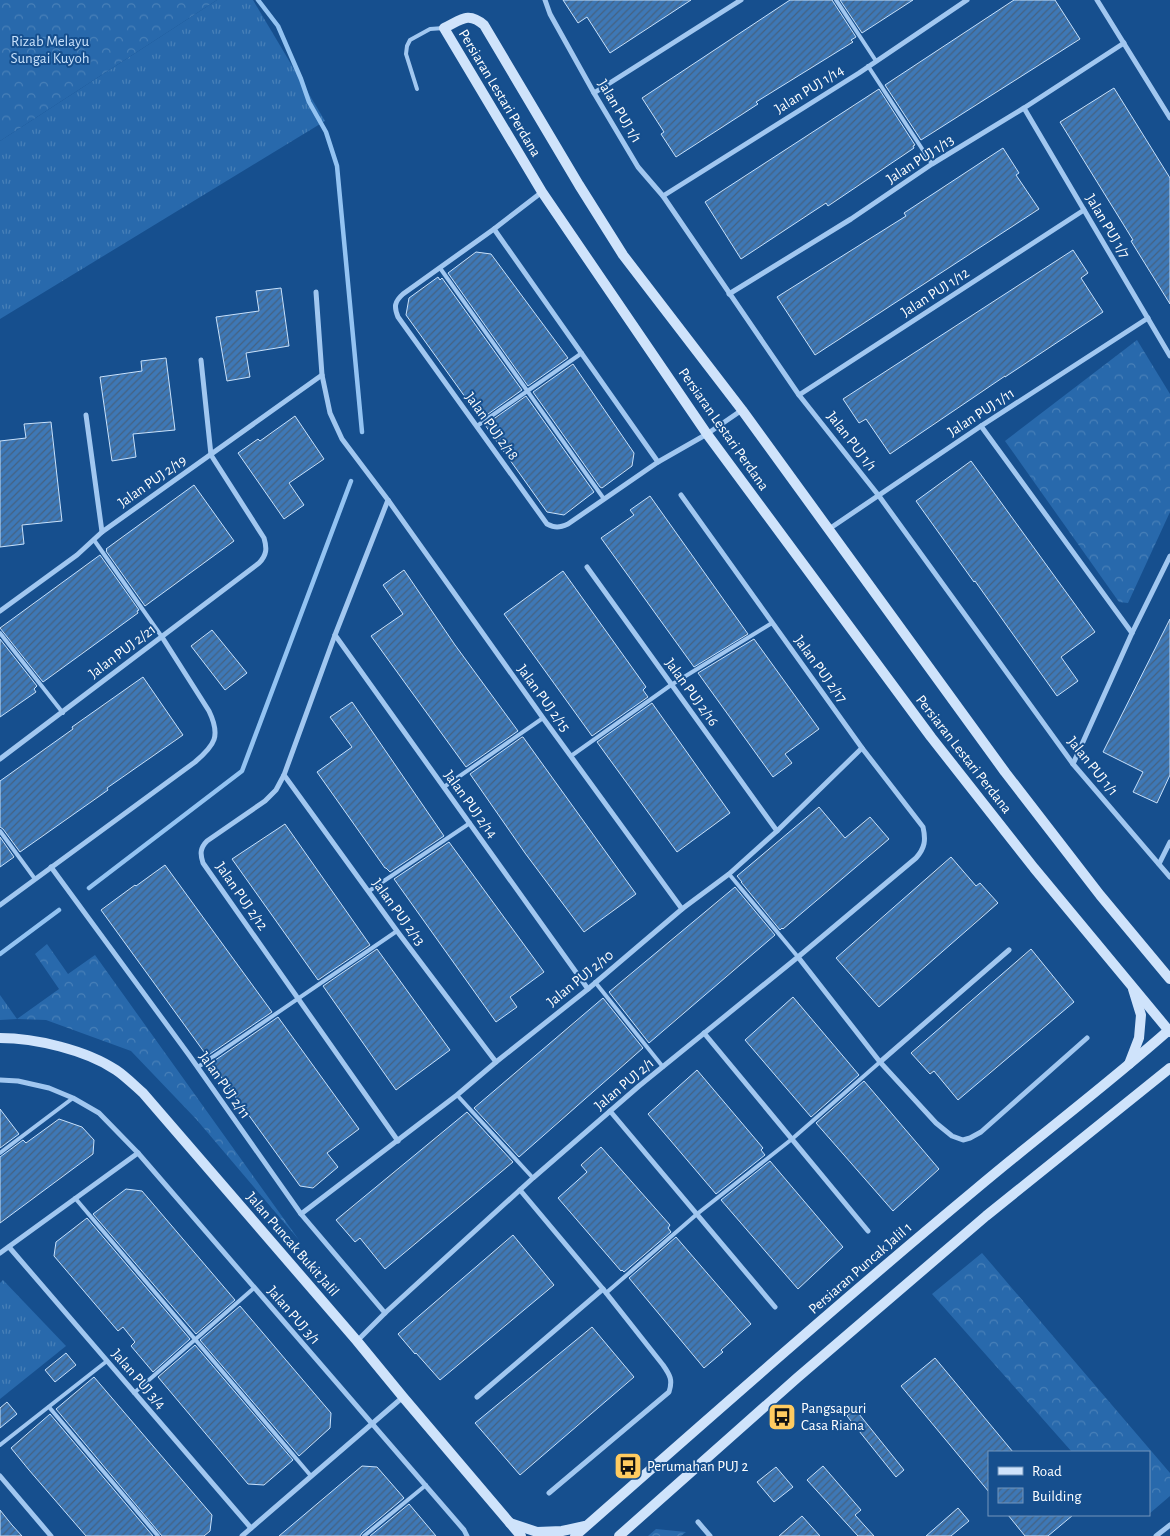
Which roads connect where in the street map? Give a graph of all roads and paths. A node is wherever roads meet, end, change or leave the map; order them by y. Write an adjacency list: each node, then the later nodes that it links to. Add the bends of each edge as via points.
1 (545, 0): 11 (street, Jalan PUJ 1/1)
2 (741, 0): 11 (street)
3 (836, 0): 8 (lane)
4 (967, 0): 8 (street, Jalan PUJ 1/14)
5 (1097, 0): 7 (street)
6 (444, 28): 10 (lane, via 430,29 410,40 407,46 406,54); 15 (main road, Persiaran Lestari Perdana); 29 (main road, Persiaran Lestari Perdana, via 469,16 484,25 623,255)
7 (1124, 43): 12 (street, Jalan PUJ 1/13); 13 (street)
8 (876, 61): 9 (street, Jalan PUJ 1/14)
9 (868, 66): 14 (lane); 16 (street, Jalan PUJ 1/14)
10 (417, 89)
11 (594, 93): 16 (street, Jalan PUJ 1/1, via 638,166)
12 (1024, 108): 14 (street, Jalan PUJ 1/13); 17 (street, Jalan PUJ 1/7)
13 (1170, 118)
14 (932, 164): 21 (street, Jalan PUJ 1/13, via 851,219)
15 (542, 192): 18 (street, Jalan PUJ 2/18); 33 (main road, Persiaran Lestari Perdana)
16 (663, 196): 21 (street, Jalan PUJ 1/1)
17 (1084, 210): 22 (street, Jalan PUJ 1/7); 28 (street, Jalan PUJ 1/12)
18 (494, 229): 19 (street, Jalan PUJ 2/18); 23 (street)
19 (440, 268): 27 (lane); 31 (street, Jalan PUJ 2/18, via 397,299 395,310)
20 (316, 292): 26 (street)
21 (729, 294): 28 (street, Jalan PUJ 1/1)
22 (1148, 318): 24 (street, Jalan PUJ 1/7); 32 (street, Jalan PUJ 1/11)
23 (582, 353): 27 (lane); 35 (street)
24 (1170, 356)
25 (201, 360): 34 (street)
26 (322, 375): 34 (street, Jalan PUJ 2/19); 38 (street, via 330,413 342,439)
27 (528, 391): 31 (lane); 39 (lane)
28 (799, 395): 37 (street, Jalan PUJ 1/1)
29 (742, 410): 33 (street, Jalan PUJ 2/18); 40 (main road, Persiaran Lestari Perdana)
30 (86, 416): 41 (street)
31 (477, 426): 39 (street, Jalan PUJ 2/18, via 547,524 554,528 568,524)
32 (981, 426): 37 (street, Jalan PUJ 1/11); 48 (street)
33 (707, 434): 35 (street, Jalan PUJ 2/18); 78 (main road, Persiaran Lestari Perdana, via 930,737)
34 (211, 455): 41 (street, Jalan PUJ 2/19); 50 (street, Jalan PUJ 2/21, via 264,538 266,553 259,564)
35 (658, 462): 39 (street, Jalan PUJ 2/18)
36 (681, 495): 46 (street, Jalan PUJ 2/17)
37 (879, 496): 40 (street, Jalan PUJ 1/11); 57 (street, Jalan PUJ 1/1)
38 (388, 500): 49 (street, Jalan PUJ 2/12); 53 (street, Jalan PUJ 2/15)
39 (604, 500)
40 (829, 529): 76 (main road, Persiaran Lestari Perdana, via 1011,779 1100,896)
41 (102, 532): 42 (street, Jalan PUJ 2/19)
42 (94, 540): 45 (street, Jalan PUJ 2/19); 50 (lane)
43 (1170, 556): 48 (street)
44 (587, 567): 51 (street, Jalan PUJ 2/16)
45 (0, 611)
46 (772, 623): 51 (lane); 54 (street, Jalan PUJ 2/17)
47 (0, 633): 52 (lane)
48 (1132, 633): 57 (street)
49 (334, 635): 58 (street, Jalan PUJ 2/12); 59 (street, Jalan PUJ 2/14)
50 (162, 636): 52 (street, Jalan PUJ 2/21); 66 (street, via 209,711 216,733 213,743 195,762)
51 (671, 684): 55 (lane); 62 (street, Jalan PUJ 2/16)
52 (62, 712): 56 (street, Jalan PUJ 2/21)
53 (543, 718): 55 (street, Jalan PUJ 2/15); 59 (lane)
54 (862, 748): 62 (street, Jalan PUJ 2/10); 64 (street, Jalan PUJ 2/17, via 923,827 926,838 923,850)
55 (571, 756): 72 (street, Jalan PUJ 2/15)
56 (0, 759)
57 (1072, 764): 65 (street, Jalan PUJ 1/1)
58 (284, 775): 70 (street, Jalan PUJ 2/13); 80 (street, Jalan PUJ 2/12, via 265,801 207,841 200,850 203,863)
59 (444, 787): 60 (street, Jalan PUJ 2/14)
60 (470, 823): 70 (lane); 79 (street, Jalan PUJ 2/14)
61 (0, 831): 69 (lane)
62 (777, 831): 67 (street, Jalan PUJ 2/10)
63 (1170, 842): 65 (street)
64 (916, 858): 75 (street, Jalan PUJ 2/1)
65 (1160, 864): 68 (street, Jalan PUJ 1/1)
66 (51, 867): 69 (street); 88 (street, Jalan PUJ 2/11)
67 (729, 874): 72 (street, Jalan PUJ 2/10); 75 (lane)
68 (1170, 877)
69 (35, 880): 71 (street)
70 (369, 892): 73 (street, Jalan PUJ 2/13)
71 (0, 905)
72 (682, 909): 77 (street, Jalan PUJ 2/10)
73 (398, 931): 80 (lane); 85 (street, Jalan PUJ 2/13)
74 (1009, 950): 86 (street)
75 (798, 957): 82 (street, Jalan PUJ 2/1); 86 (street)
76 (1170, 979)
77 (595, 982): 79 (street, Jalan PUJ 2/10); 89 (lane)
78 (1131, 984): 81 (main road, Persiaran Lestari Perdana); 87 (main road, via 1141,1015 1139,1038)
79 (588, 989): 85 (street, Jalan PUJ 2/10)
80 (298, 999): 88 (lane); 98 (street, Jalan PUJ 2/12)
81 (1170, 1031): 87 (main road, Persiaran Puncak Jalil 1)
82 (704, 1033): 89 (street, Jalan PUJ 2/1); 97 (street)
83 (0, 1038): 114 (main road, Jalan Puncak Bukit Jalil, via 21,1038 86,1054 116,1070 143,1093)
84 (1087, 1038): 86 (street, via 980,1132 963,1140 952,1136 936,1122)
85 (496, 1062): 94 (street, Jalan PUJ 2/10)
86 (880, 1062): 97 (lane)
87 (1129, 1065): 128 (main road, Persiaran Puncak Jalil 1, via 976,1188)
88 (198, 1067): 104 (street, Jalan PUJ 2/11)
89 (663, 1067): 96 (street, Jalan PUJ 2/1)
90 (1170, 1068): 91 (main road)
91 (1158, 1078): 92 (main road); 139 (main road, via 986,1216)
92 (1170, 1078)
93 (0, 1080): 95 (street, Jalan PUJ 3/1, via 49,1088)
94 (457, 1095): 98 (street, Jalan PUJ 2/10); 101 (lane)
95 (73, 1098): 99 (lane); 100 (street, Jalan PUJ 3/1, via 99,1113)
96 (610, 1111): 101 (street, Jalan PUJ 2/1); 105 (street)
97 (792, 1139): 105 (lane); 106 (street)
98 (398, 1142): 104 (street, Jalan PUJ 2/10)
99 (0, 1153)
100 (138, 1153): 103 (street); 109 (street, Jalan PUJ 3/1)
101 (533, 1178): 102 (street, Jalan PUJ 2/1)
102 (520, 1190): 110 (street); 112 (street, Jalan PUJ 2/1)
103 (76, 1198): 107 (street); 113 (lane)
104 (301, 1214): 112 (street, Jalan PUJ 2/11)
105 (697, 1214): 110 (lane); 111 (street)
106 (868, 1231)
107 (8, 1247): 108 (street); 115 (street, Jalan PUJ 3/4)
108 (0, 1253)
109 (254, 1288): 113 (lane); 120 (street, Jalan PUJ 3/1)
110 (604, 1291): 118 (street); 125 (street, via 669,1374 672,1384 663,1398)
111 (775, 1307)
112 (385, 1312): 114 (street, Jalan PUJ 2/1)
113 (195, 1339): 116 (lane); 123 (lane)
114 (357, 1340): 117 (main road, Jalan Puncak Bukit Jalil)
115 (107, 1361): 116 (street, Jalan PUJ 3/4); 119 (lane)
116 (134, 1392): 130 (street, Jalan PUJ 3/4)
117 (403, 1397): 120 (street); 126 (main road, Jalan Puncak Bukit Jalil)
118 (478, 1397)
119 (48, 1407): 121 (lane); 132 (lane)
120 (371, 1424): 123 (street); 124 (street, Jalan PUJ 3/1)
121 (0, 1446)
122 (0, 1476): 131 (street)
123 (311, 1476): 130 (street)
124 (426, 1484): 134 (lane); 135 (street, Jalan PUJ 3/1)
125 (548, 1493)
126 (509, 1522): 128 (main road, via 537,1532); 136 (main road); 137 (main road, Jalan Puncak Bukit Jalil)
127 (698, 1522): 140 (street)
128 (588, 1525): 138 (main road, Persiaran Puncak Jalil 1)
129 (1170, 1525): 141 (street)
130 (250, 1528): 133 (street)
131 (51, 1536)
132 (158, 1536)
133 (242, 1536)
134 (364, 1536)
135 (467, 1536)
136 (514, 1536)
137 (521, 1536)
138 (575, 1536)
139 (618, 1536)
140 (710, 1536)
141 (1156, 1536)

